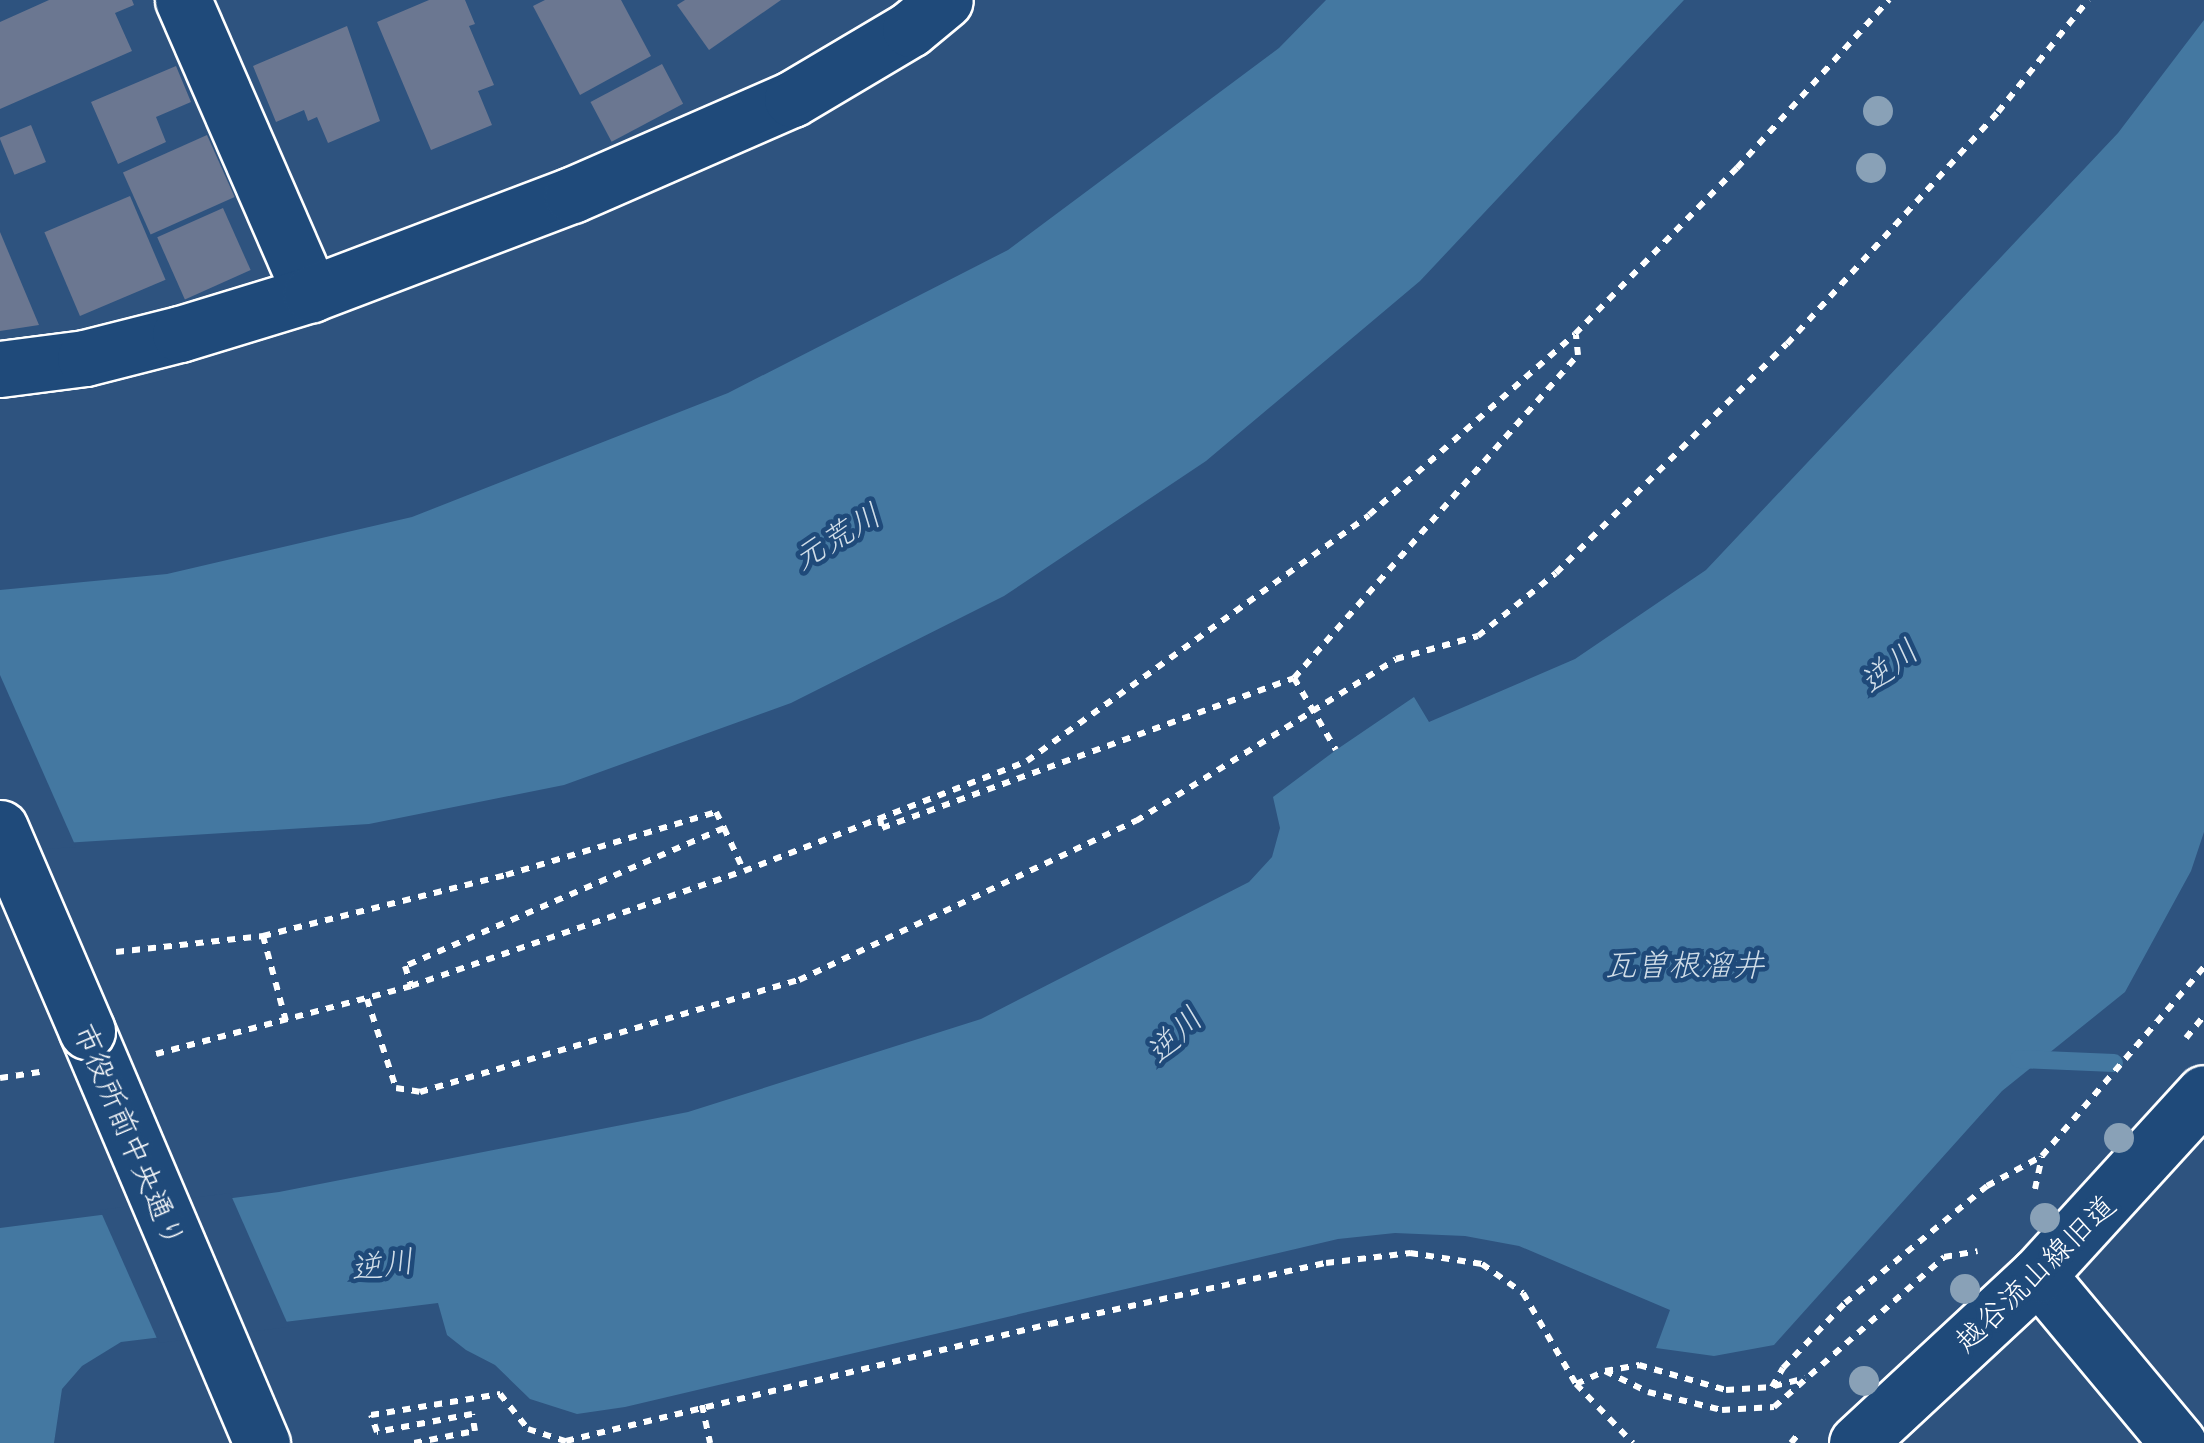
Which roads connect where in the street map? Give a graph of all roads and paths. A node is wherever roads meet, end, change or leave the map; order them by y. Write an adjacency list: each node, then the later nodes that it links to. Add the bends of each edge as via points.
1 (183, 0): 5 (street)
2 (1889, 0): 6 (path)
3 (2088, 0): 9 (path, via 1998,112 1787,344 1556,573 1478,636 1396,658)
4 (915, 10): 5 (street, via 792,99 572,195)
5 (312, 294): 7 (street, via 85,358)
6 (1576, 334): 8 (path, via 1578,355); 11 (path, via 1369,515 1027,761)
7 (0, 368)
8 (1294, 678): 9 (path); 11 (path, via 882,828)
9 (1314, 712): 10 (path); 19 (path, via 1136,822 799,980 420,1092 396,1088)
10 (1336, 750)
11 (880, 818): 14 (path)
12 (0, 828): 21 (street, 市役所前中央通り, bridge)
13 (724, 828): 14 (path); 15 (path, via 716,812 506,875); 18 (path, via 406,966)
14 (744, 871): 18 (path)
15 (262, 936): 16 (path); 20 (path)
16 (96, 953)
17 (2204, 967): 24 (path)
18 (411, 986): 19 (path)
19 (366, 999): 20 (path)
20 (286, 1021): 21 (path, via 176,1050)
21 (94, 1047): 22 (path); 33 (street, 市役所前中央通り)
22 (0, 1078)
23 (2204, 1093): 27 (street, 越谷流山線旧道)
24 (2042, 1156): 25 (path); 31 (path, via 1986,1186 1846,1303)
25 (2031, 1206)
26 (1984, 1250): 29 (path, via 1944,1258)
27 (2038, 1275): 37 (street, 越谷流山線旧道); 38 (street)
28 (1605, 1371): 29 (path, via 1648,1392 1722,1410 1774,1407); 30 (path); 31 (path, via 1639,1366 1726,1390)
29 (1807, 1378): 31 (path)
30 (1576, 1384): 32 (path, via 1522,1292 1482,1264 1410,1253 1326,1263); 36 (path)
31 (1772, 1386)
32 (702, 1404): 34 (path, via 566,1440 528,1430 500,1394 371,1415 377,1432 472,1414 475,1431); 35 (path)
33 (262, 1443)
34 (414, 1443)
35 (710, 1443)
36 (1633, 1443)
37 (1856, 1443)
38 (2178, 1443)

